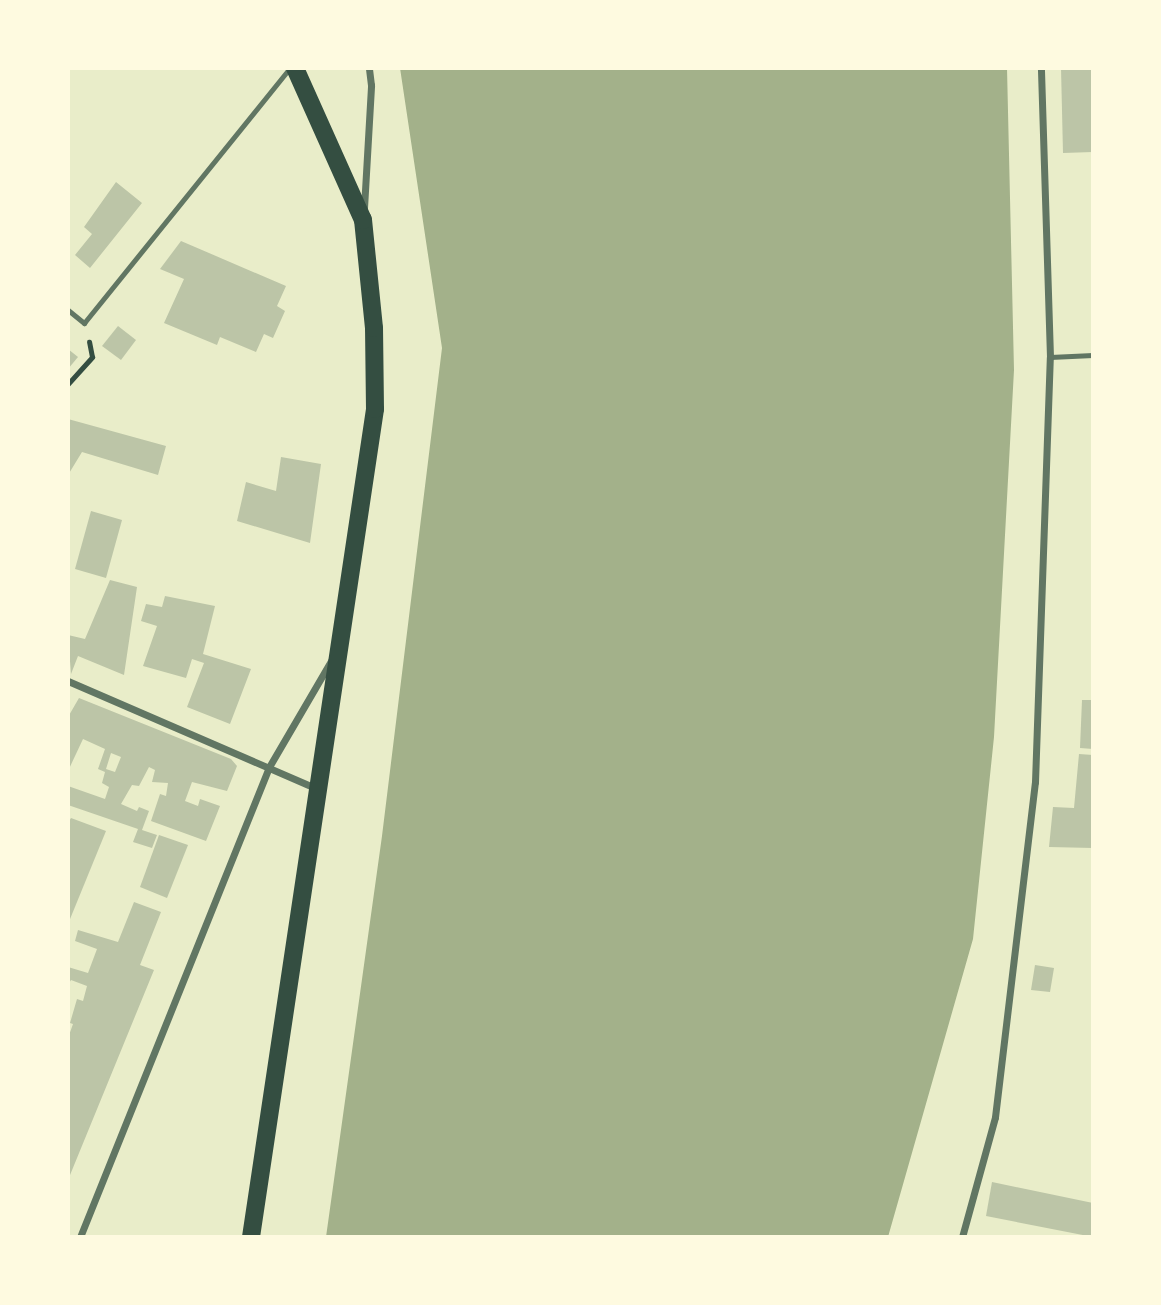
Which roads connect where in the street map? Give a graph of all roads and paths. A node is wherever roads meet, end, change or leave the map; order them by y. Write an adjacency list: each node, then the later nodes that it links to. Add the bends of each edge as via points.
1 (292, 68): 4 (main road); 6 (lane)
2 (369, 68): 4 (street)
3 (1041, 68): 8 (street)
4 (363, 220): 10 (main road, via 374,328 375,409)
5 (68, 310): 6 (lane)
6 (84, 323): 9 (path, via 92,356)
7 (1093, 355): 8 (lane)
8 (1050, 356): 16 (street, via 1035,782 995,1117)
9 (68, 384)
10 (340, 646): 12 (street); 13 (main road)
11 (68, 681): 12 (street)
12 (269, 767): 13 (street); 14 (street)
13 (318, 789): 15 (main road)
14 (80, 1237)
15 (251, 1237)
16 (962, 1237)

